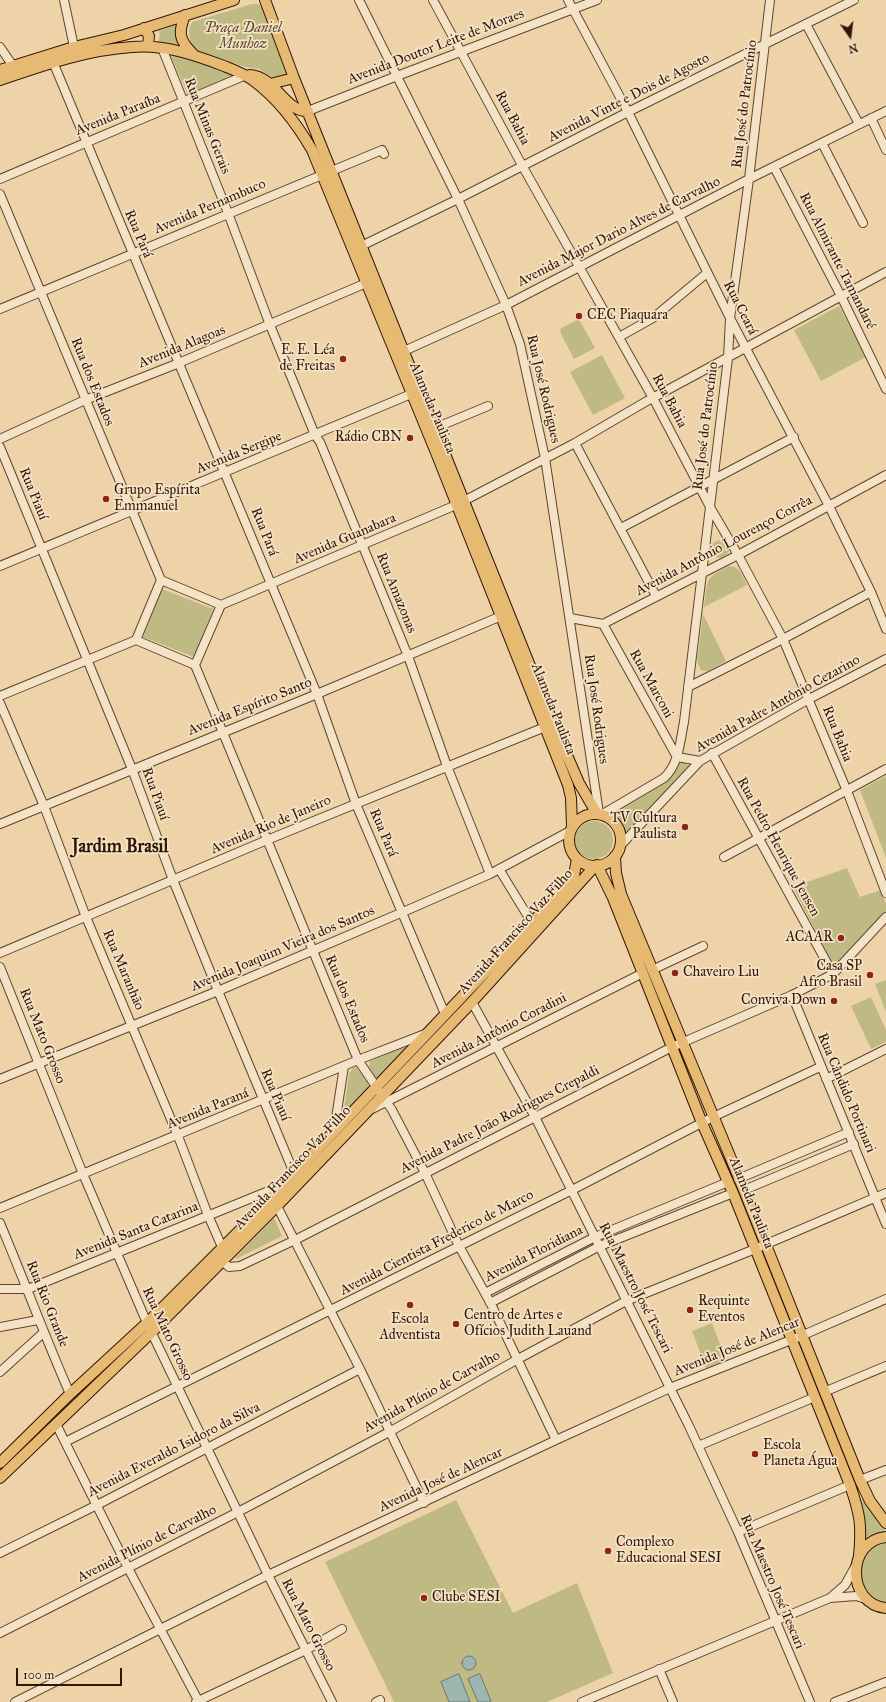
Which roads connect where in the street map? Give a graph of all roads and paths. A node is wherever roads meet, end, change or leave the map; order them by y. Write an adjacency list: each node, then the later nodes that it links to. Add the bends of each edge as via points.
1 (64, 0): 15 (street)
2 (234, 0): 11 (main road)
3 (265, 0): 26 (main road, Alameda Paulista)
4 (360, 0): 25 (street, Rua José Rodrigues)
5 (433, 0): 19 (street, Rua Bahia)
6 (568, 0): 10 (street, Rua Ceará)
7 (597, 0): 10 (street, Avenida Doutor Leite de Moraes)
8 (770, 0): 14 (street, Rua José do Patrocínio)
9 (854, 0): 12 (street, Avenida Vinte e Dois de Agosto)
10 (573, 9): 19 (street, Avenida Doutor Leite de Moraes); 32 (street, Rua Ceará)
11 (185, 15): 13 (main road); 20 (main road, via 180,33 184,44)
12 (806, 24): 14 (street, Avenida Vinte e Dois de Agosto); 34 (street)
13 (144, 28): 15 (main road); 16 (main road, via 149,36)
14 (766, 43): 32 (street, Avenida Vinte e Dois de Agosto); 43 (street, Rua José do Patrocínio)
15 (74, 46): 22 (main road)
16 (148, 46): 18 (main road, Alameda Paulista); 21 (main road, Alameda Paulista, via 83,54)
17 (0, 47): 22 (street)
18 (162, 48): 20 (main road, Alameda Paulista); 29 (street, Rua Minas Gerais)
19 (461, 52): 25 (street, Avenida Doutor Leite de Moraes); 39 (street, Rua Bahia)
20 (193, 54): 24 (main road, Alameda Paulista)
21 (53, 62): 27 (main road, Alameda Paulista); 35 (street, Rua Pará)
22 (13, 66): 23 (main road)
23 (0, 70)
24 (246, 75): 28 (main road, via 257,76); 29 (street, Avenida Paraíba); 41 (main road, Alameda Paulista, via 287,112)
25 (397, 76): 31 (street, Avenida Doutor Leite de Moraes); 45 (street, Rua José Rodrigues)
26 (294, 78): 28 (main road); 31 (main road, Alameda Paulista)
27 (0, 80)
28 (270, 84): 31 (main road, via 297,110)
29 (183, 102): 35 (street, Avenida Paraíba); 46 (street, Rua Minas Gerais)
30 (886, 111): 33 (street, Avenida Major Dario Alves de Carvalho)
31 (308, 112): 41 (main road, Alameda Paulista)
32 (628, 112): 39 (street, Avenida Vinte e Dois de Agosto); 47 (street, Rua Ceará)
33 (871, 118): 34 (street, Avenida Major Dario Alves de Carvalho); 37 (street)
34 (859, 124): 36 (street, Avenida Major Dario Alves de Carvalho)
35 (86, 142): 42 (street, Avenida Paraíba); 50 (street, Rua Pará)
36 (822, 142): 40 (street, Avenida Major Dario Alves de Carvalho); 48 (street)
37 (886, 150)
38 (384, 154): 41 (street, Avenida Pernambuco, via 382,150)
39 (523, 167): 45 (street, Avenida Vinte e Dois de Agosto); 51 (street, Rua Bahia)
40 (774, 167): 43 (street, Avenida Major Dario Alves de Carvalho); 56 (street, Rua Almirante Tamandaré)
41 (327, 173): 46 (street, Avenida Pernambuco); 49 (main road, Alameda Paulista)
42 (0, 179)
43 (750, 179): 47 (street, Avenida Major Dario Alves de Carvalho); 59 (street, Rua José do Patrocínio)
44 (0, 194): 55 (street, Rua dos Estados)
45 (458, 199): 49 (street, Avenida Vinte e Dois de Agosto); 57 (street, Rua José Rodrigues)
46 (228, 213): 50 (street, Avenida Pernambuco); 60 (street, Rua Minas Gerais)
47 (679, 215): 51 (street, Avenida Major Dario Alves de Carvalho); 53 (street, Rua Ceará)
48 (863, 223)
49 (356, 248): 54 (main road, Alameda Paulista)
50 (132, 254): 55 (street, Avenida Pernambuco); 65 (street, Rua Pará)
51 (579, 268): 57 (street, Avenida Major Dario Alves de Carvalho); 61 (street, Rua Bahia)
52 (886, 272): 56 (street, Avenida Guanabara)
53 (707, 273): 59 (street, Rua Ceará); 61 (street, via 653,318)
54 (370, 281): 60 (street, Avenida Alagoas); 63 (main road, Alameda Paulista); 67 (main road, Alameda Paulista)
55 (41, 291): 58 (street, Avenida Pernambuco); 69 (street, Rua dos Estados)
56 (841, 296): 62 (street, Avenida Guanabara); 66 (street, Rua Almirante Tamandaré)
57 (506, 305): 63 (street, Avenida Major Dario Alves de Carvalho); 77 (street, Rua José Rodrigues, via 520,344)
58 (0, 309)
59 (730, 318): 62 (street, Rua Ceará); 64 (street, Rua José do Patrocínio)
60 (270, 325): 65 (street, Avenida Alagoas); 72 (street, Rua Amazonas)
61 (619, 337): 68 (street, Rua Bahia)
62 (745, 348): 64 (street, Avenida Guanabara); 73 (street, Rua Ceará)
63 (404, 351): 67 (main road, Alameda Paulista)
64 (728, 358): 68 (street, Avenida Guanabara); 80 (street, Rua José do Patrocínio)
65 (179, 363): 69 (street, Avenida Alagoas); 78 (street, Rua Pará)
66 (886, 389)
67 (416, 392): 71 (main road, Alameda Paulista); 72 (street, Avenida Sergipe); 82 (main road, Alameda Paulista)
68 (653, 398): 75 (street, Avenida Guanabara); 81 (street, Rua Bahia)
69 (85, 400): 74 (street, Avenida Alagoas); 85 (street, Rua dos Estados)
70 (488, 406): 71 (street)
71 (435, 428): 82 (main road, Alameda Paulista)
72 (315, 435): 78 (street, Avenida Sergipe); 87 (street, Rua Amazonas)
73 (794, 437): 80 (street); 83 (street, Rua Ceará)
74 (0, 439)
75 (575, 443): 77 (street, Avenida Guanabara); 86 (street)
76 (0, 447): 88 (street, Rua Piauí)
77 (545, 458): 82 (street, Avenida Guanabara); 98 (street, Rua José Rodrigues)
78 (225, 473): 85 (street, Avenida Sergipe); 93 (street, Rua Pará)
79 (886, 475): 83 (street, Avenida Antônio Lourenço Corrêa)
80 (713, 480): 81 (street); 84 (street, Rua José do Patrocínio)
81 (700, 487): 84 (street, Rua Bahia); 86 (street)
82 (460, 503): 87 (street, Avenida Guanabara); 97 (main road, Alameda Paulista)
83 (829, 506): 89 (street, Avenida Antônio Lourenço Corrêa); 94 (street, Rua Ceará)
84 (710, 507): 89 (street, Rua Bahia); 91 (street, Rua José do Patrocínio)
85 (133, 510): 88 (street, Avenida Sergipe); 92 (street, Rua dos Estados)
86 (621, 528): 95 (street)
87 (363, 545): 93 (street, Avenida Guanabara); 103 (street, Rua Amazonas)
88 (42, 549): 90 (street, Avenida Sergipe); 105 (street, Rua Piauí)
89 (738, 555): 91 (street, Avenida Antônio Lourenço Corrêa); 101 (street, Rua Bahia)
90 (0, 566)
91 (702, 573): 95 (street, Avenida Antônio Lourenço Corrêa); 107 (street, Rua José do Patrocínio)
92 (161, 580): 96 (street); 102 (street)
93 (271, 584): 96 (street, Avenida Guanabara); 108 (street, Rua Pará)
94 (870, 592): 100 (street, Rua Ceará); 101 (street)
95 (656, 596): 99 (street, Avenida Antônio Lourenço Corrêa)
96 (221, 605): 106 (street)
97 (505, 614): 103 (street, Avenida Espírito Santo); 112 (main road, Alameda Paulista)
98 (570, 618): 99 (street); 123 (street, Rua José Rodrigues)
99 (603, 624): 115 (street, Rua Marconi)
100 (886, 629)
101 (783, 639): 107 (street); 110 (street, Rua Bahia)
102 (136, 640): 105 (street); 106 (street)
103 (408, 656): 108 (street, Avenida Espírito Santo); 117 (street, Rua Amazonas)
104 (886, 659): 110 (street, Avenida Padre Antônio Cezarino)
105 (86, 660): 109 (street); 118 (street, Rua Piauí)
106 (195, 665): 113 (street, Rua dos Estados)
107 (688, 687): 115 (street, Rua José do Patrocínio)
108 (316, 694): 113 (street, Avenida Espírito Santo); 121 (street, Rua Pará)
109 (0, 696)
110 (809, 699): 114 (street, Avenida Padre Antônio Cezarino); 120 (street, Rua Bahia)
111 (0, 703): 122 (street, Rua Maranhão)
112 (549, 725): 117 (street, Avenida Rio de Janeiro); 123 (main road, Alameda Paulista, via 579,783); 125 (main road, Alameda Paulista, via 571,798)
113 (223, 732): 118 (street, Avenida Espírito Santo); 127 (street, Rua dos Estados)
114 (712, 753): 116 (street, Avenida Padre Antônio Cezarino); 126 (street, Rua Pedro Henrique Jensen)
115 (677, 757): 116 (street); 123 (street, Rua José do Patrocínio, via 664,778)
116 (700, 761): 128 (street, Avenida Padre Antônio Cezarino)
117 (447, 766): 121 (street, Avenida Rio de Janeiro); 134 (street, Rua Amazonas)
118 (132, 769): 122 (street, Avenida Espírito Santo); 135 (street, Rua Piauí)
119 (886, 769): 120 (street)
120 (847, 791): 126 (street); 136 (street, Rua Bahia)
121 (356, 804): 127 (street, Avenida Rio de Janeiro); 137 (street, Rua Pará)
122 (44, 806): 124 (street, Avenida Espírito Santo); 138 (street, Rua Maranhão)
123 (599, 814): 125 (main road, via 583,817); 128 (main road, via 617,826 621,838)
124 (0, 824)
125 (571, 829): 131 (main road, via 570,846); 133 (street, Avenida Joaquim Vieira dos Santos)
126 (758, 839): 130 (street); 146 (street, Rua Pedro Henrique Jensen)
127 (267, 840): 135 (street, Avenida Rio de Janeiro); 142 (street, Rua dos Estados)
128 (620, 846): 129 (main road)
129 (615, 856): 132 (main road, via 610,861); 145 (main road, Alameda Paulista, via 621,894)
130 (724, 857)
131 (577, 859): 132 (main road, via 582,863); 140 (main road, Avenida Francisco Vaz Filho, via 574,875)
132 (596, 866): 145 (main road, Alameda Paulista); 149 (main road, Avenida Francisco Vaz Filho)
133 (499, 869): 134 (street, Avenida Joaquim Vieira dos Santos); 140 (street)
134 (490, 874): 137 (street, Avenida Joaquim Vieira dos Santos)
135 (173, 880): 138 (street, Avenida Rio de Janeiro); 147 (street, Rua Piauí)
136 (886, 893)
137 (403, 912): 142 (street, Avenida Joaquim Vieira dos Santos); 150 (street, Rua Pará)
138 (86, 917): 143 (street, Avenida Rio de Janeiro); 151 (street, Rua Maranhão)
139 (886, 918): 146 (street, Avenida Padre João Rodrigues Crepaldi)
140 (532, 923): 150 (main road, Avenida Francisco Vaz Filho)
141 (703, 946): 145 (street, Avenida Antônio Coradini)
142 (313, 951): 147 (street, Avenida Joaquim Vieira dos Santos); 157 (street, Rua dos Estados)
143 (0, 953)
144 (0, 967): 158 (street, Rua Mato Grosso)
145 (647, 972): 153 (main road, Alameda Paulista); 154 (street, Avenida Antônio Coradini); 155 (main road, Alameda Paulista)
146 (833, 974): 148 (street, Avenida Padre João Rodrigues Crepaldi)
147 (218, 991): 151 (street, Avenida Joaquim Vieira dos Santos); 165 (street, Rua Piauí)
148 (792, 995): 153 (street, Avenida Padre João Rodrigues Crepaldi); 160 (street, Rua Cândido Portinari)
149 (472, 1002): 154 (street, Rua Maestro José Tescari); 163 (main road, Avenida Francisco Vaz Filho)
150 (445, 1014): 152 (main road, Avenida Francisco Vaz Filho)
151 (132, 1026): 158 (street, Avenida Joaquim Vieira dos Santos); 172 (street, Rua Maranhão)
152 (425, 1034): 157 (street, Avenida Paraná); 163 (main road, Avenida Francisco Vaz Filho)
153 (682, 1043): 155 (street, Avenida Padre João Rodrigues Crepaldi); 168 (main road, Alameda Paulista)
154 (496, 1048): 164 (street, Avenida Antônio Coradini); 167 (street, Rua Maestro José Tescari)
155 (672, 1048): 167 (street, Avenida Padre João Rodrigues Crepaldi); 169 (main road, Alameda Paulista)
156 (886, 1049): 162 (street)
157 (358, 1060): 159 (street, Avenida Paraná); 163 (street, Rua dos Estados)
158 (40, 1064): 161 (street, Avenida Joaquim Vieira dos Santos); 176 (street, Rua Mato Grosso)
159 (344, 1066): 165 (street, Avenida Paraná); 170 (street)
160 (820, 1067): 162 (street, Rua Cândido Portinari); 168 (street, Avenida Cientista Frederico de Marco)
161 (0, 1079)
162 (826, 1079): 171 (street, Rua Cândido Portinari)
163 (382, 1094): 164 (street, Avenida Antônio Coradini); 166 (street, Rua dos Estados); 170 (main road, Avenida Francisco Vaz Filho); 185 (main road, Avenida Francisco Vaz Filho)
164 (397, 1097): 166 (street)
165 (263, 1100): 172 (street, Avenida Paraná); 174 (street, Rua Piauí)
166 (392, 1110): 175 (street, Rua dos Estados)
167 (534, 1117): 175 (street, Avenida Padre João Rodrigues Crepaldi); 180 (street, Rua Maestro José Tescari)
168 (713, 1117): 169 (street, Avenida Cientista Frederico de Marco); 177 (main road, Alameda Paulista)
169 (702, 1123): 178 (main road, Alameda Paulista); 180 (street, Avenida Cientista Frederico de Marco)
170 (334, 1131): 174 (main road, Avenida Francisco Vaz Filho)
171 (849, 1132): 173 (street, Rua Cândido Portinari); 177 (street)
172 (178, 1136): 176 (street, Avenida Paraná); 187 (street, Rua Maranhão)
173 (854, 1144): 181 (street); 184 (street, Rua Cândido Portinari)
174 (294, 1173): 179 (main road, Avenida Francisco Vaz Filho)
175 (425, 1173): 191 (street, Avenida Padre João Rodrigues Crepaldi); 192 (street, Rua dos Estados)
176 (83, 1174): 186 (street, Avenida Paraná); 196 (street, Rua Mato Grosso)
177 (738, 1179): 181 (main road, Alameda Paulista)
178 (728, 1182): 182 (main road, Alameda Paulista); 190 (street, Avenida Floridiana)
179 (281, 1186): 187 (street, Avenida Santa Catarina); 195 (main road, Avenida Francisco Vaz Filho)
180 (572, 1190): 190 (street, Rua Maestro José Tescari); 192 (street, Avenida Cientista Frederico de Marco)
181 (744, 1190): 194 (main road, Alameda Paulista)
182 (733, 1193): 193 (street, Avenida Floridiana); 194 (main road, Alameda Paulista)
183 (886, 1193): 184 (street, Avenida Plínio de Carvalho)
184 (876, 1198): 189 (street, Rua Cândido Portinari); 194 (street, Avenida Plínio de Carvalho)
185 (277, 1206): 191 (street); 197 (main road, Avenida Francisco Vaz Filho)
186 (0, 1208)
187 (208, 1215): 195 (street, Rua Maranhão); 196 (street, Avenida Santa Catarina)
188 (0, 1223): 199 (street, Rua Rio Grande)
189 (886, 1224)
190 (594, 1237): 193 (street, Rua Maestro José Tescari); 200 (street, Avenida Floridiana)
191 (294, 1240): 197 (street, Avenida Padre João Rodrigues Crepaldi, via 240,1266 230,1267); 204 (street)
192 (460, 1246): 200 (street, Rua dos Estados); 204 (street, Avenida Cientista Frederico de Marco)
193 (600, 1246): 202 (street, Rua Maestro José Tescari); 203 (street, Avenida Floridiana)
194 (760, 1247): 202 (street, Avenida Plínio de Carvalho); 210 (main road, Alameda Paulista)
195 (222, 1248): 206 (main road, Avenida Francisco Vaz Filho)
196 (117, 1252): 199 (street, Avenida Santa Catarina); 206 (street, Rua Mato Grosso)
197 (223, 1262): 208 (main road, Avenida Francisco Vaz Filho)
198 (0, 1289): 199 (street, Avenida Santa Catarina)
199 (28, 1289): 205 (street, Rua Rio Grande)
200 (485, 1293): 203 (street, Rua dos Estados)
201 (886, 1299): 210 (street, Avenida José de Alencar)
202 (626, 1301): 211 (street, Avenida Plínio de Carvalho); 216 (street, Rua Maestro José Tescari)
203 (490, 1303): 211 (street, Rua dos Estados)
204 (330, 1311): 213 (street); 215 (street, Avenida Cientista Frederico de Marco)
205 (38, 1320): 207 (street); 209 (street, Rua Rio Grande)
206 (146, 1323): 208 (street, Rua Mato Grosso); 217 (main road, Avenida Francisco Vaz Filho)
207 (0, 1327)
208 (152, 1332): 215 (street, Rua Mato Grosso); 219 (main road, Avenida Francisco Vaz Filho)
209 (43, 1333): 214 (street); 217 (street, Rua Rio Grande)
210 (796, 1338): 216 (street, Avenida José de Alencar); 218 (main road, Alameda Paulista)
211 (518, 1359): 220 (street, Avenida Plínio de Carvalho); 221 (street, Rua dos Estados)
212 (886, 1366): 218 (street)
213 (360, 1368): 220 (street); 224 (street, Avenida Everaldo Isidoro da Silva)
214 (0, 1372)
215 (176, 1386): 222 (street, Avenida Cientista Frederico de Marco); 224 (street, Rua Mato Grosso)
216 (670, 1388): 221 (street, Avenida José de Alencar); 223 (street, Rua Maestro José Tescari)
217 (70, 1394): 225 (main road, Avenida Francisco Vaz Filho)
218 (819, 1394): 223 (street); 228 (main road, Alameda Paulista); 229 (main road, Alameda Paulista)
219 (56, 1424): 222 (street); 227 (main road, Avenida Francisco Vaz Filho)
220 (391, 1432): 230 (street); 232 (street, Avenida Plínio de Carvalho)
221 (556, 1440): 230 (street, Avenida José de Alencar)
222 (65, 1442): 231 (street)
223 (698, 1446): 234 (street, Rua Maestro José Tescari)
224 (208, 1448): 231 (street, Avenida Everaldo Isidoro da Silva); 232 (street, Rua Mato Grosso)
225 (0, 1463)
226 (886, 1470): 228 (street)
227 (0, 1478)
228 (860, 1480): 233 (main road, Alameda Paulista, via 870,1502)
229 (850, 1485): 234 (street); 237 (main road, Alameda Paulista, via 861,1524)
230 (424, 1503): 240 (street, Avenida José de Alencar)
231 (97, 1505): 236 (street, Avenida Everaldo Isidoro da Silva); 238 (street)
232 (238, 1512): 238 (street, Avenida Plínio de Carvalho); 240 (street, Rua Mato Grosso)
233 (886, 1523)
234 (738, 1532): 244 (street, Rua Maestro José Tescari)
235 (886, 1537): 237 (main road, via 873,1541)
236 (0, 1553)
237 (859, 1556): 239 (main road)
238 (128, 1568): 245 (street); 247 (street, Avenida Plínio de Carvalho)
239 (855, 1568): 241 (street, via 845,1585); 242 (main road, via 855,1579)
240 (268, 1575): 245 (street, Avenida José de Alencar); 248 (street, Rua Mato Grosso)
241 (830, 1598): 242 (street, via 856,1596); 244 (street)
242 (866, 1599): 243 (main road)
243 (885, 1609)
244 (775, 1622): 249 (street); 256 (street, Rua Maestro José Tescari)
245 (160, 1629): 251 (street, Avenida José de Alencar); 252 (street)
246 (342, 1629): 248 (street)
247 (0, 1633)
248 (306, 1650): 252 (street); 253 (street, Rua Mato Grosso)
249 (659, 1669): 254 (street); 255 (street)
250 (886, 1682): 257 (street)
251 (15, 1702)
252 (198, 1702)
253 (332, 1702)
254 (582, 1702)
255 (673, 1702)
256 (810, 1702)
257 (835, 1702)

